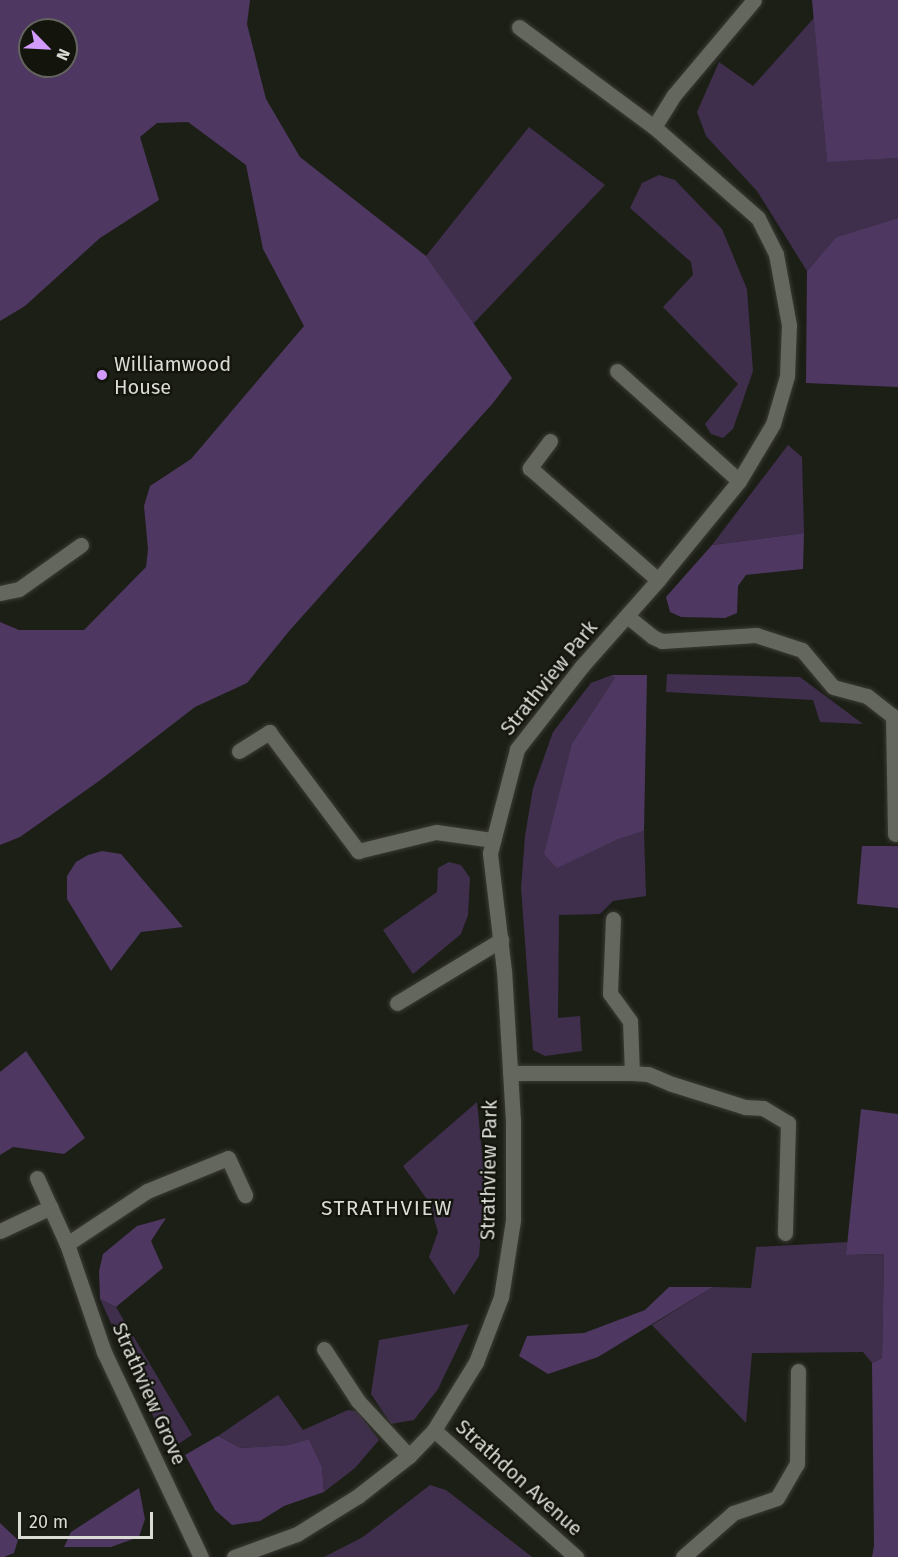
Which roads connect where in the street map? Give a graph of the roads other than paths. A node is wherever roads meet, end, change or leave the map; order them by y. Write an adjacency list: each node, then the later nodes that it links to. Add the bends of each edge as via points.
1 (754, 0): 3 (street, via 674,95)
2 (519, 27): 3 (street, Strathview Park)
3 (654, 127): 6 (street, Strathview Park, via 758,218 776,254 789,325 787,376 772,424)
4 (617, 371): 6 (street)
5 (550, 441): 8 (street, via 530,468)
6 (739, 481): 8 (street, Strathview Park)
7 (81, 546): 9 (street, via 19,589)
8 (658, 580): 10 (street, Strathview Park)
9 (0, 593)
10 (627, 616): 12 (street, Strathview Park, via 662,640 756,635 802,650 833,687 867,696 893,716); 13 (street, Strathview Park, via 517,748)
11 (239, 751): 13 (street, via 269,732 358,850 436,832)
12 (895, 834)
13 (493, 840): 15 (street, Strathview Park, via 490,853)
14 (613, 919): 18 (street, via 610,993 630,1021)
15 (501, 940): 16 (street); 17 (street, Strathview Park)
16 (397, 1003)
17 (510, 1073): 18 (street, Strathview Park); 27 (street, Strathview Park, via 513,1220 501,1297 476,1362)
18 (632, 1073): 23 (street, Strathview Park, via 648,1074 745,1107 763,1108 788,1123)
19 (37, 1178): 21 (street, Strathview Grove)
20 (245, 1195): 24 (street, via 228,1158 147,1191)
21 (51, 1207): 22 (street); 24 (street, Strathview Grove)
22 (0, 1231)
23 (786, 1233)
24 (67, 1244): 29 (street, Strathview Grove, via 104,1352)
25 (324, 1349): 28 (street, via 358,1401)
26 (798, 1371): 32 (street, via 797,1464 777,1498 733,1513)
27 (434, 1430): 28 (street, Strathview Park); 31 (street, Strathdon Avenue)
28 (408, 1456): 30 (street, Strathview Park, via 358,1496 297,1534)
29 (201, 1557)
30 (234, 1557)
31 (576, 1557)
32 (682, 1557)

